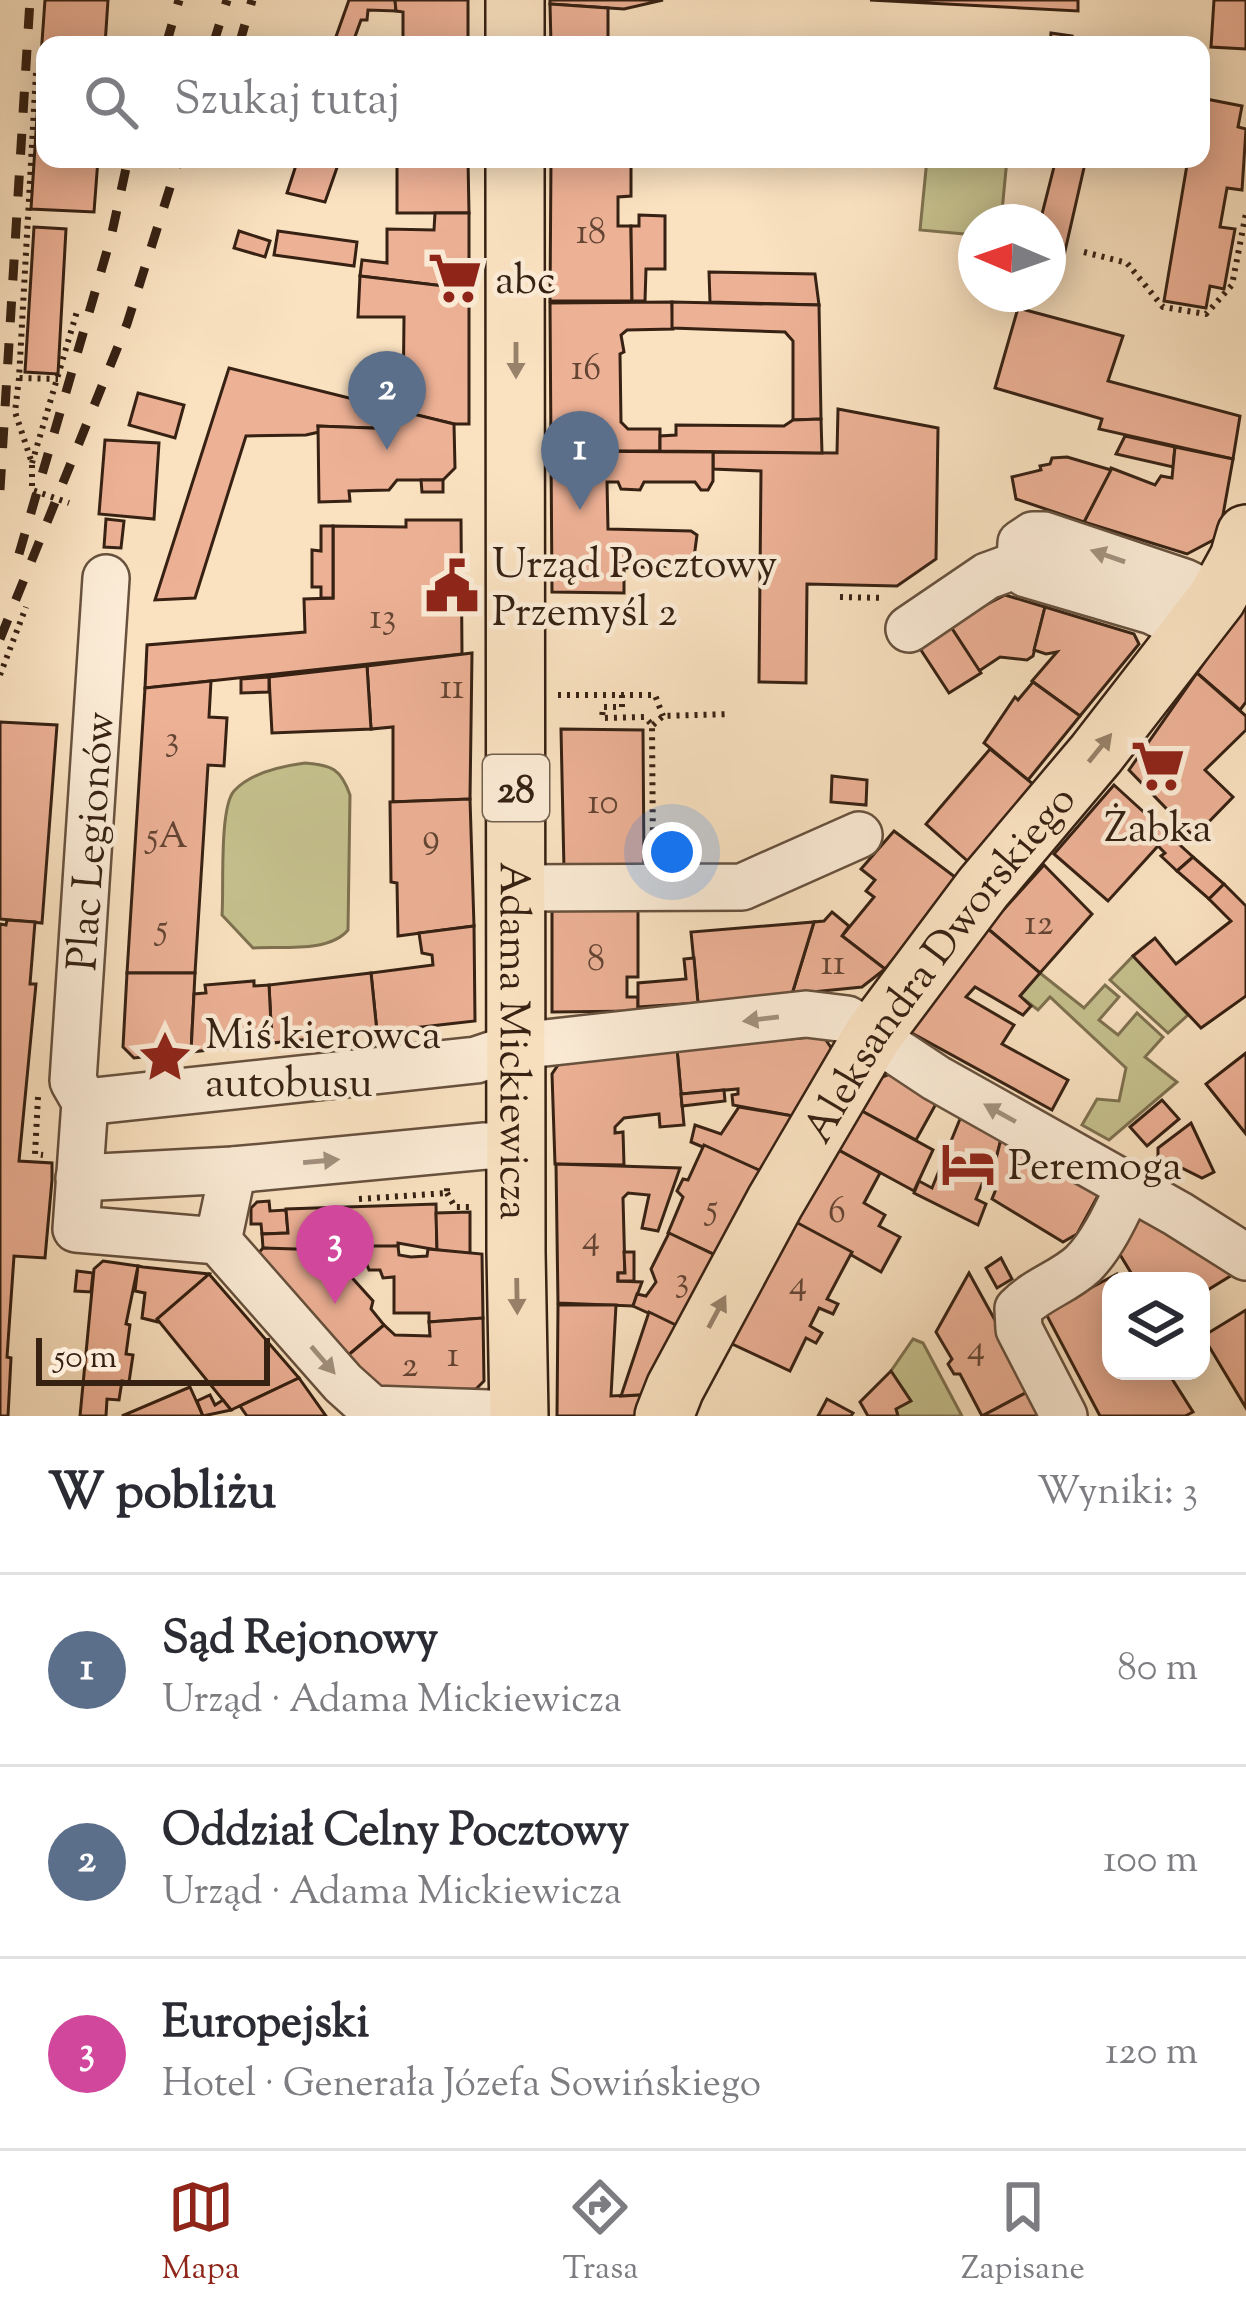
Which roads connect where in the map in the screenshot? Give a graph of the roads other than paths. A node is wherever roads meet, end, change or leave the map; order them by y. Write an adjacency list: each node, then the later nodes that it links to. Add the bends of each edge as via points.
1 (515, 0): 2 (main road)
2 (515, 36)
3 (515, 168): 8 (main road, Adama Mickiewicza / 28, one-way to 8)
4 (1228, 576): 6 (street, via 1152,611 1037,579 1020,564 987,576); 9 (main road, Aleksandra Dworskiego, one-way to 4)
5 (106, 578): 11 (street, Plac Legionów, via 73,1082)
6 (909, 629)
7 (859, 835): 8 (street, via 742,887)
8 (516, 888): 10 (main road, Adama Mickiewicza / 28)
9 (873, 1035): 10 (street, one-way to 10, via 847,1019 806,1014); 15 (street, one-way to 9); 19 (main road, Aleksandra Dworskiego, one-way to 9)
10 (518, 1046): 11 (street, via 480,1060); 12 (main road, Adama Mickiewicza / 28)
11 (85, 1102): 14 (street, Plac Legionów)
12 (516, 1147): 13 (street, one-way to 12); 18 (main road, Adama Mickiewicza / 28, one-way to 18)
13 (233, 1170): 14 (street); 16 (street)
14 (79, 1178): 16 (street, Plac Legionów, via 76,1229)
15 (1129, 1187): 17 (street); 20 (street, via 1080,1266 1018,1309 1018,1329)
16 (218, 1241): 18 (street, one-way to 18, via 372,1409)
17 (1246, 1257)
18 (519, 1415)
19 (664, 1416)
20 (1064, 1416)

